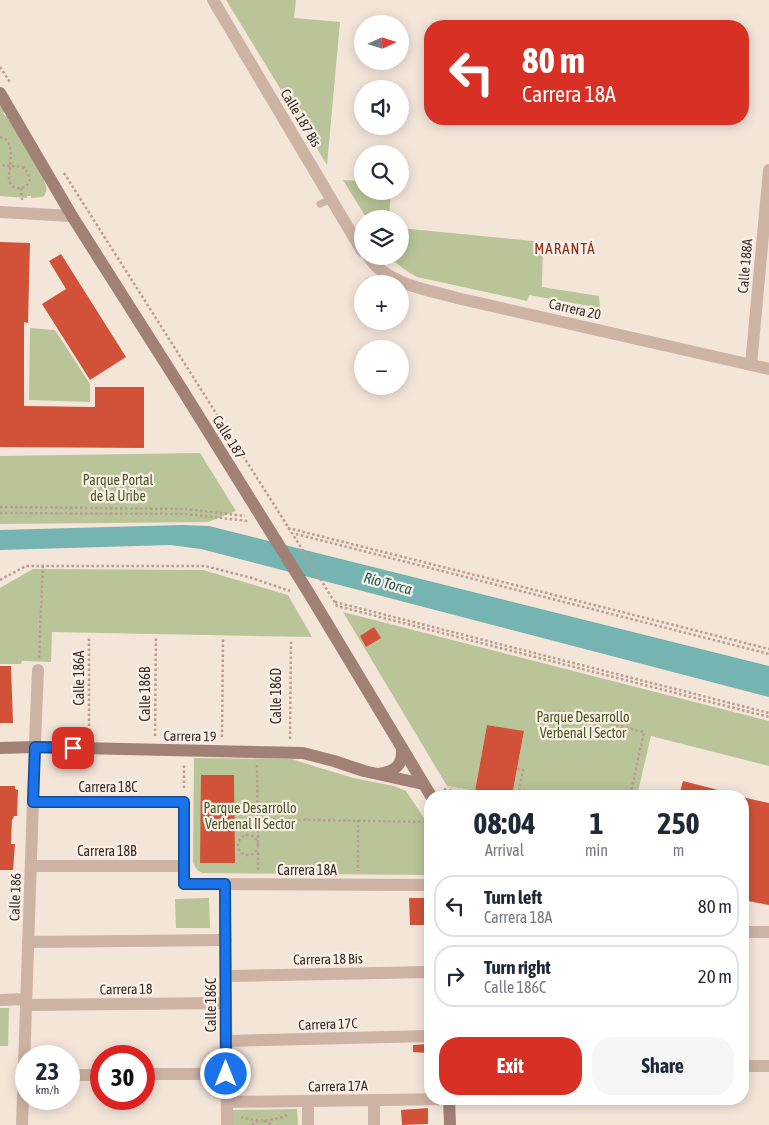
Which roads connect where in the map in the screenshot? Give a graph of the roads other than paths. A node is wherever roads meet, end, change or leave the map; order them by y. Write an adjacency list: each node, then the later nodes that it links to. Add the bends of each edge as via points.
1 (213, 0): 6 (street, Calle 187 Bis, via 326,202)
2 (0, 94): 5 (street, Calle 187)
3 (769, 170): 8 (street, Calle 188A)
4 (0, 212): 5 (street)
5 (72, 216): 13 (street, Calle 187)
6 (354, 240)
7 (376, 265): 8 (street, Carrera 20, via 394,278 439,293)
8 (751, 365): 9 (street, Carrera 20)
9 (769, 369)
10 (38, 670): 11 (street, Calle 186)
11 (35, 747): 12 (street, Carrera 19); 14 (street, Carrera 19, via 290,752 316,756); 17 (street, Calle 186)
12 (0, 748)
13 (402, 748): 14 (street, via 396,767); 15 (street, Calle 187)
14 (376, 774): 15 (street, Carrera 19)
15 (423, 784): 16 (street, Calle 187)
16 (432, 790)
17 (33, 802): 18 (street, Calle 186); 19 (street, Carrera 18C, via 184,802)
18 (31, 866): 19 (street, Carrera 18B); 25 (street, Calle 186)
19 (184, 866): 20 (street, Carrera 18A, via 184,884)
20 (225, 884): 21 (street, Carrera 18A); 24 (street, Calle 186C)
21 (424, 885)
22 (749, 931): 23 (street)
23 (769, 932)
24 (226, 940): 25 (street); 27 (street, Calle 186C)
25 (28, 942): 29 (street, Calle 186)
26 (424, 972): 27 (street, Carrera 18 Bis)
27 (226, 976): 30 (street, Calle 186C)
28 (0, 1000): 29 (street, Carrera 18)
29 (26, 1002): 30 (street, Carrera 18); 33 (street, Calle 186)
30 (226, 1003): 32 (street, Calle 186C)
31 (424, 1036): 32 (street, Carrera 17C)
32 (226, 1041): 37 (street, Calle 186C)
33 (25, 1045)
34 (749, 1066): 35 (street)
35 (769, 1066)
36 (155, 1074): 37 (street)
37 (226, 1074): 41 (street, Calle 186C)
38 (424, 1099): 39 (street, Carrera 17A)
39 (374, 1100): 40 (street, Carrera 17A); 47 (street)
40 (308, 1101): 41 (street, Carrera 17A); 46 (street)
41 (226, 1102): 45 (street, Calle 186C)
42 (449, 1105): 48 (street)
43 (23, 1110): 44 (street, Calle 186)
44 (22, 1125)
45 (226, 1125)
46 (308, 1125)
47 (374, 1125)
48 (450, 1125)

